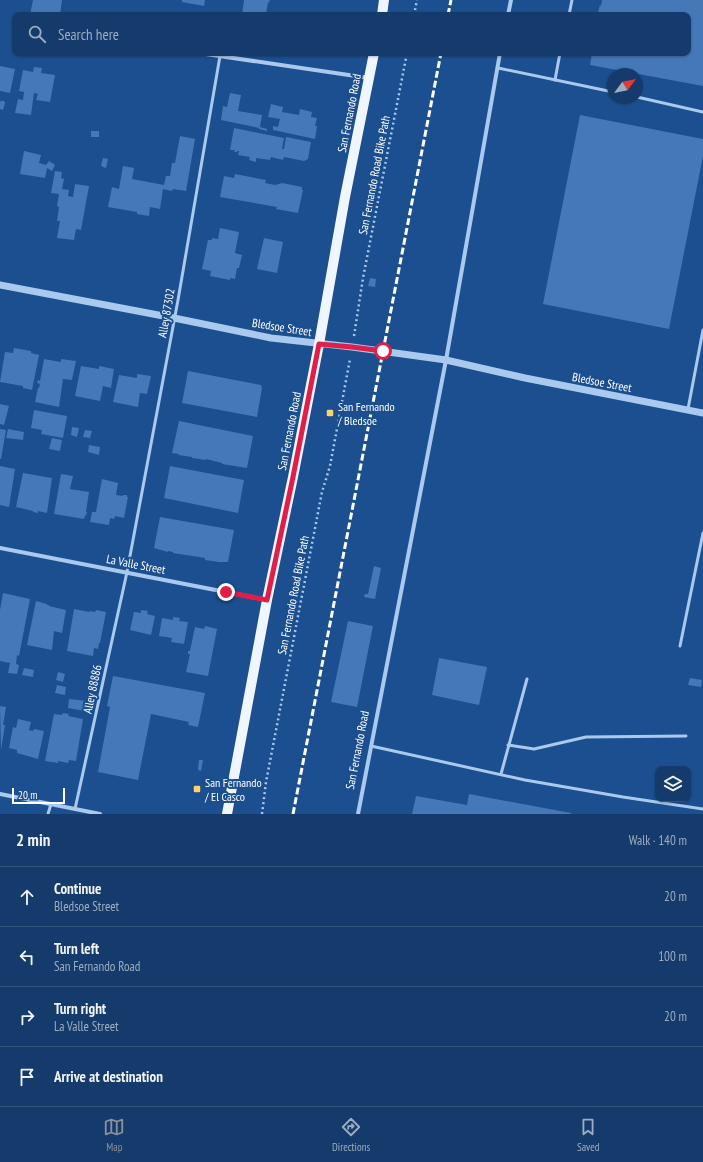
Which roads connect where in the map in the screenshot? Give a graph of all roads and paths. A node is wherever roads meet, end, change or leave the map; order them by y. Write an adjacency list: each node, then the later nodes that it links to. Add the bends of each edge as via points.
1 (384, 0): 5 (main road)
2 (417, 0): 6 (path)
3 (511, 0): 7 (street)
4 (572, 0): 8 (lane)
5 (382, 12)
6 (415, 12)
7 (509, 12)
8 (570, 12)
9 (220, 56): 15 (street); 22 (lane, Alley 87302)
10 (373, 56): 15 (main road, San Fernando Road)
11 (406, 56): 21 (path, San Fernando Road Bike Path)
12 (500, 56): 14 (street, San Fernando Road)
13 (559, 56): 16 (lane)
14 (498, 68): 16 (lane); 27 (street, San Fernando Road)
15 (369, 78): 24 (main road, San Fernando Road)
16 (555, 80): 17 (lane)
17 (607, 91)
18 (643, 98): 19 (lane)
19 (703, 112)
20 (0, 286): 22 (street, Bledsoe Street)
21 (360, 300)
22 (174, 318): 24 (street, Bledsoe Street, via 271,338); 33 (lane, Alley 87302)
23 (703, 330): 25 (lane)
24 (319, 344): 27 (street, Bledsoe Street); 34 (main road, San Fernando Road)
25 (699, 353): 26 (lane); 29 (lane)
26 (703, 354)
27 (446, 360): 29 (street, Bledsoe Street); 39 (street, San Fernando Road)
28 (346, 380): 48 (path, San Fernando Road Bike Path, via 332,458 322,492)
29 (688, 410): 30 (street, Bledsoe Street)
30 (703, 413)
31 (703, 533): 35 (lane)
32 (0, 548): 33 (street, La Valle Street)
33 (127, 572): 34 (street, La Valle Street); 43 (lane, Alley 88886)
34 (267, 600): 47 (main road, San Fernando Road)
35 (680, 646)
36 (527, 679): 38 (lane)
37 (686, 736): 38 (lane, via 586,737 534,749)
38 (508, 745): 40 (lane)
39 (371, 746): 40 (lane); 49 (street, San Fernando Road)
40 (500, 774): 44 (lane)
41 (0, 794): 42 (street)
42 (51, 804): 43 (street); 45 (lane)
43 (75, 809): 46 (street)
44 (703, 809)
45 (48, 814)
46 (100, 814)
47 (227, 814)
48 (262, 814)
49 (358, 814)

